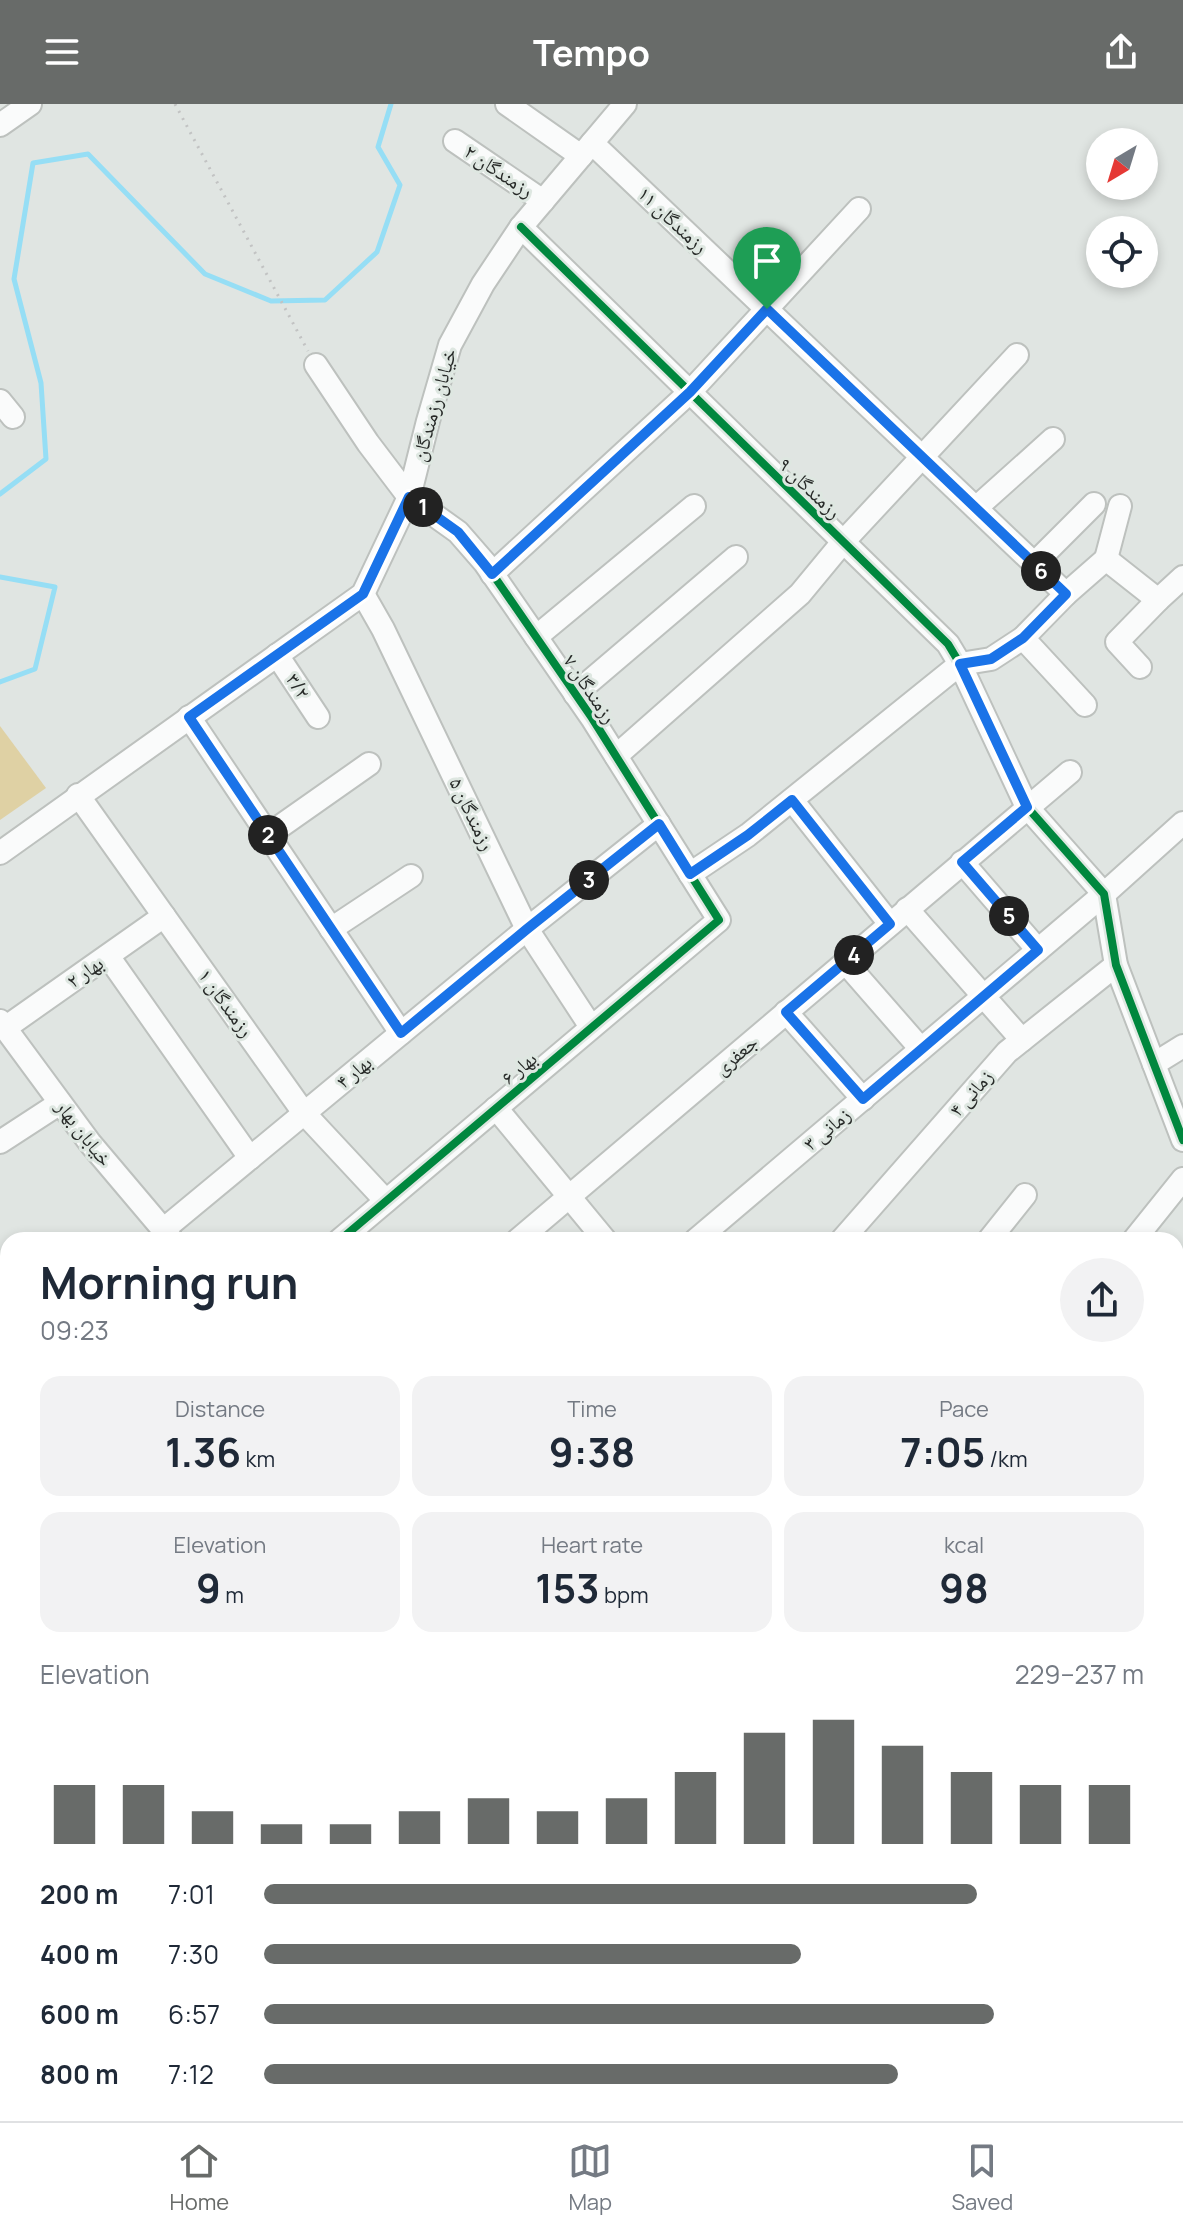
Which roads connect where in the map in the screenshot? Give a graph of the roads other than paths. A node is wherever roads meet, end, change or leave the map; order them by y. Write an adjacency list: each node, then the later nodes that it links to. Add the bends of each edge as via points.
1 (30, 104): 4 (street)
2 (507, 104): 6 (street, رزمندگان ۱۱)
3 (622, 105): 6 (street, خیابان رزمندگان)
4 (0, 125)
5 (455, 141): 7 (street, رزمندگان ۲)
6 (586, 150): 7 (street, خیابان رزمندگان); 10 (street, رزمندگان ۱۱)
7 (543, 201): 9 (street, خیابان رزمندگان)
8 (859, 209): 10 (street)
9 (521, 227): 13 (street, رزمندگان ۹); 16 (street, خیابان رزمندگان, via 450,345)
10 (767, 309): 13 (street); 15 (street, رزمندگان ۱۱)
11 (1017, 355): 15 (street)
12 (316, 365): 16 (street, رزمندگان ۷)
13 (690, 392): 21 (street, رزمندگان ۹); 25 (street)
14 (1053, 439): 20 (street)
15 (923, 457): 20 (street, رزمندگان ۱۱); 21 (street)
16 (409, 497): 25 (street, رزمندگان ۷, via 458,532); 27 (street, خیابان رزمندگان)
17 (1094, 504): 24 (street)
18 (694, 506): 30 (street)
19 (1120, 506): 23 (street)
20 (976, 508): 24 (street, رزمندگان ۱۱)
21 (843, 542): 33 (street, رزمندگان ۹, via 948,644); 39 (street, via 800,594)
22 (736, 557): 35 (street)
23 (1106, 559): 28 (street); 29 (street)
24 (1034, 564): 28 (street, رزمندگان ۱۱)
25 (492, 574): 30 (street, رزمندگان ۷)
26 (1183, 577): 29 (street)
27 (363, 594): 32 (street, خیابان رزمندگان); 58 (street, رزمندگان ۵)
28 (1066, 594): 31 (street)
29 (1158, 600): 34 (street, via 1117,642)
30 (536, 637): 35 (street, رزمندگان ۷)
31 (1023, 638): 33 (street, via 991,659); 36 (street)
32 (277, 655): 37 (street, خیابان رزمندگان); 38 (street, ۳/۲)
33 (960, 664): 43 (street); 44 (street, رزمندگان ۹)
34 (1140, 667)
35 (575, 694): 39 (street, رزمندگان ۷)
36 (1085, 705)
37 (189, 717): 42 (street, خیابان رزمندگان); 47 (street)
38 (318, 717)
39 (616, 756): 46 (street, رزمندگان ۷)
40 (369, 764): 47 (street)
41 (1070, 772): 44 (street, جعفری)
42 (78, 795): 48 (street, خیابان رزمندگان); 54 (street, رزمندگان ۱)
43 (792, 800): 50 (street); 56 (street)
44 (1027, 807): 49 (street, جعفری); 52 (street, رزمندگان ۹)
45 (1183, 823): 52 (street, زمانی ۳)
46 (659, 824): 50 (street, رزمندگان ۷); 58 (street, بهار ۴)
47 (268, 835): 57 (street)
48 (0, 853)
49 (962, 862): 53 (street, جعفری); 59 (street)
50 (690, 874): 55 (street, رزمندگان ۷)
51 (411, 876): 57 (street)
52 (1104, 894): 59 (street, زمانی ۳); 62 (street)
53 (907, 909): 56 (street, جعفری); 63 (street)
54 (164, 916): 60 (street, بهار ۲); 75 (street, رزمندگان ۱)
55 (719, 920): 66 (street, بهار ۶)
56 (890, 924): 61 (street, جعفری)
57 (331, 929): 67 (street)
58 (527, 929): 66 (street, رزمندگان ۵); 67 (street, بهار ۴)
59 (1038, 950): 63 (street, زمانی ۳)
60 (108, 956): 65 (street, بهار ۲); 78 (street)
61 (845, 962): 64 (street, جعفری); 70 (street)
62 (1116, 965): 68 (street, زمانی ۴); 71 (street)
63 (984, 996): 68 (street); 70 (street, زمانی ۳)
64 (786, 1012): 72 (street); 81 (street, جعفری)
65 (2, 1025): 73 (street, خیابان بهار)
66 (591, 1027): 74 (street, بهار ۶)
67 (401, 1033): 75 (street, بهار ۴)
68 (1022, 1040): 89 (street, زمانی ۴)
69 (1183, 1046): 71 (street)
70 (921, 1049): 72 (street, زمانی ۳)
71 (1154, 1064): 76 (street)
72 (863, 1099): 88 (street, زمانی ۳)
73 (60, 1103): 77 (street); 83 (street, خیابان بهار)
74 (496, 1108): 81 (street); 82 (street, بهار ۶)
75 (304, 1113): 78 (street, بهار ۴); 82 (street, رزمندگان ۱)
76 (1183, 1140)
77 (0, 1142)
78 (250, 1158): 84 (street, بهار ۴)
79 (1183, 1179): 91 (street)
80 (1025, 1195): 90 (street)
81 (568, 1197): 86 (street, جعفری); 87 (street)
82 (386, 1201): 85 (street, بهار ۶)
83 (165, 1232)
84 (171, 1232)
85 (349, 1232)
86 (527, 1232)
87 (598, 1232)
88 (705, 1232)
89 (849, 1232)
90 (995, 1232)
91 (1140, 1232)

